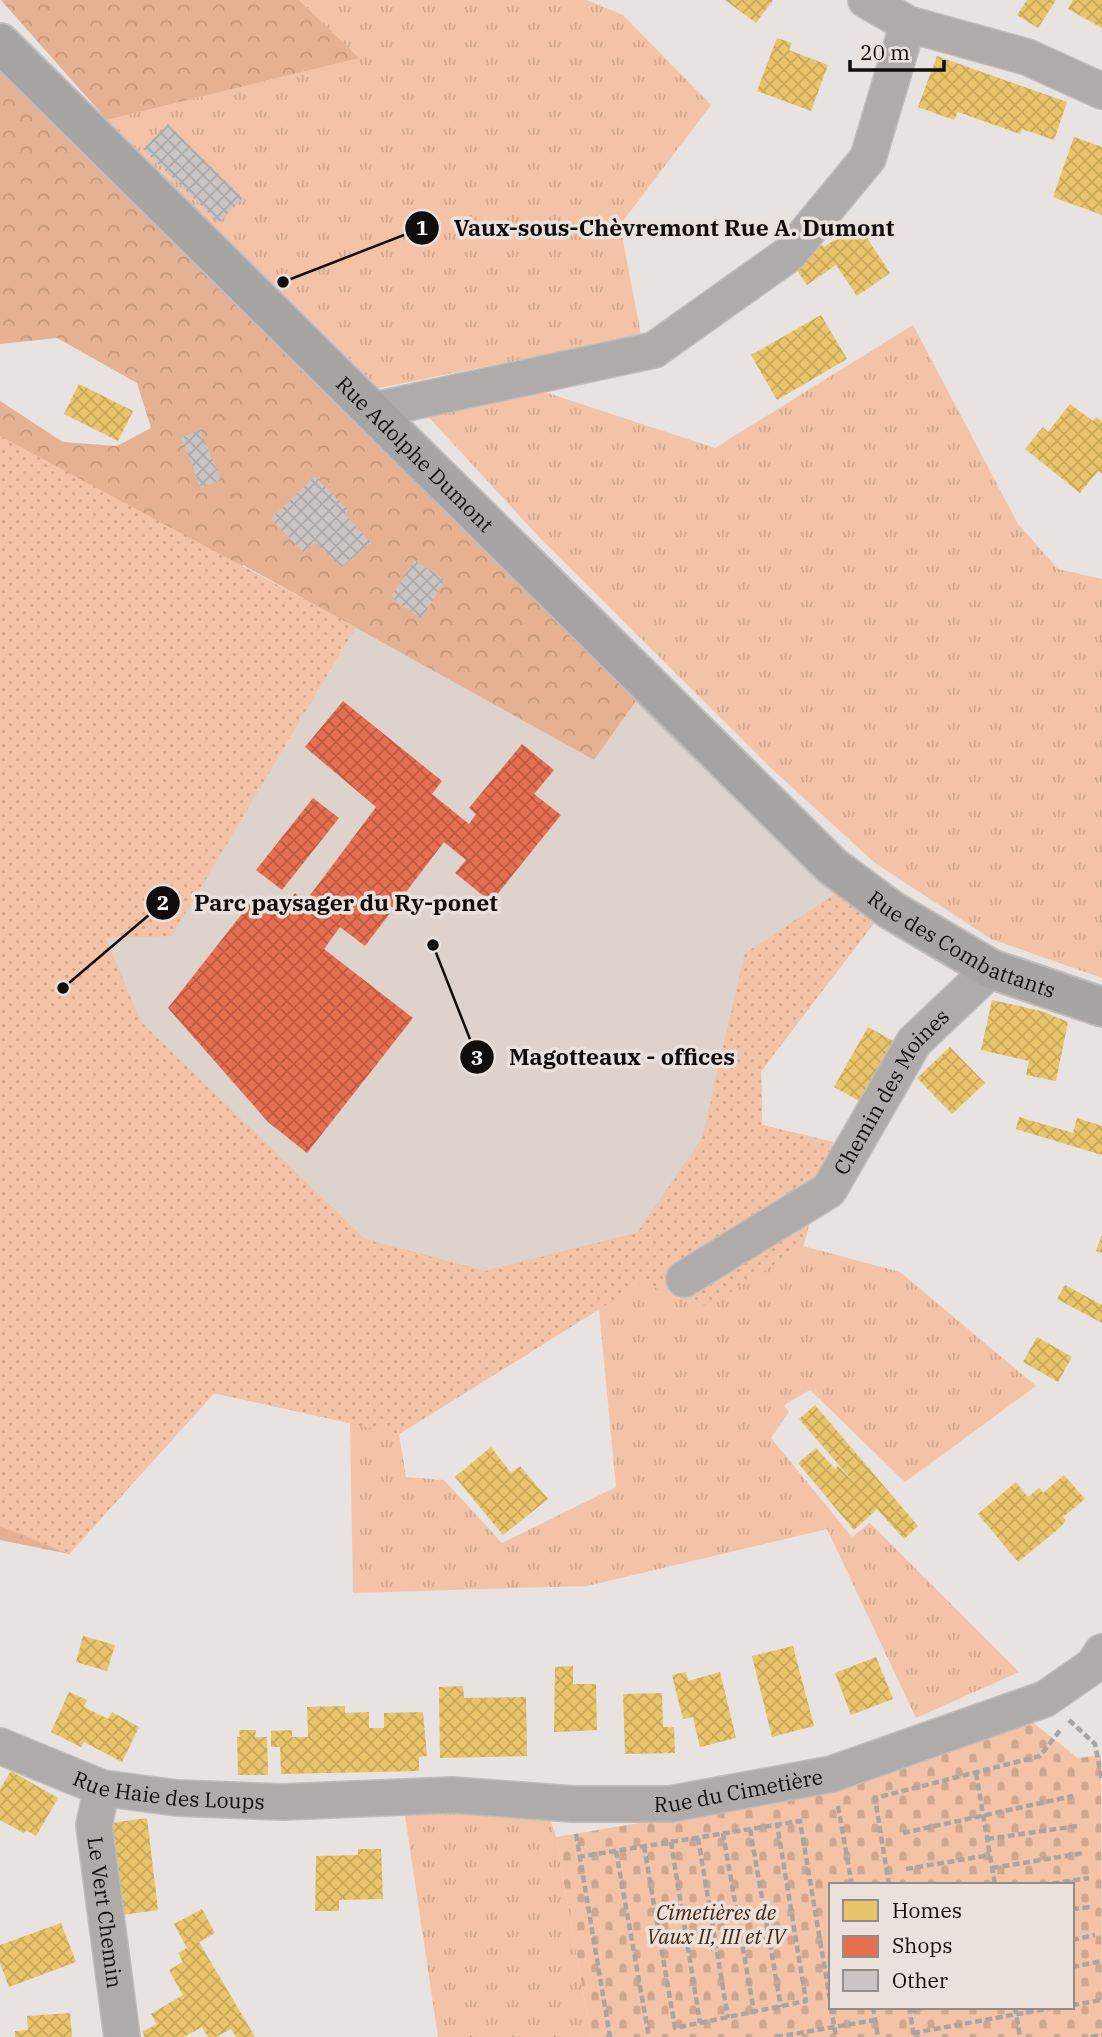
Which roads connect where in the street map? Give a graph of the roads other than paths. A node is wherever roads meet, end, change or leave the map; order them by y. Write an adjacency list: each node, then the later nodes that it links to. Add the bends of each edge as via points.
1 (866, 0): 2 (street)
2 (908, 24): 4 (street, via 1027,57); 5 (street, via 869,158 789,254 654,350)
3 (0, 43): 5 (main road, Rue Adolphe Dumont)
4 (1102, 91)
5 (370, 411): 6 (main road, Rue Adolphe Dumont)
6 (832, 866): 7 (main road, Rue des Combattants, via 891,910)
7 (991, 969): 8 (main road, Rue des Combattants); 9 (street, Chemin des Moines, via 914,1042 829,1190)
8 (1102, 1007)
9 (684, 1279)
10 (1102, 1652): 13 (street, Rue du Cimetière, via 1056,1709 832,1774 670,1804 573,1804 452,1796)
11 (0, 1746): 12 (street, Rue Haie des Loups)
12 (102, 1788): 13 (street, Rue Haie des Loups, via 177,1798); 14 (street, Le Vert Chemin, via 94,1825)
13 (345, 1799)
14 (122, 2037)

